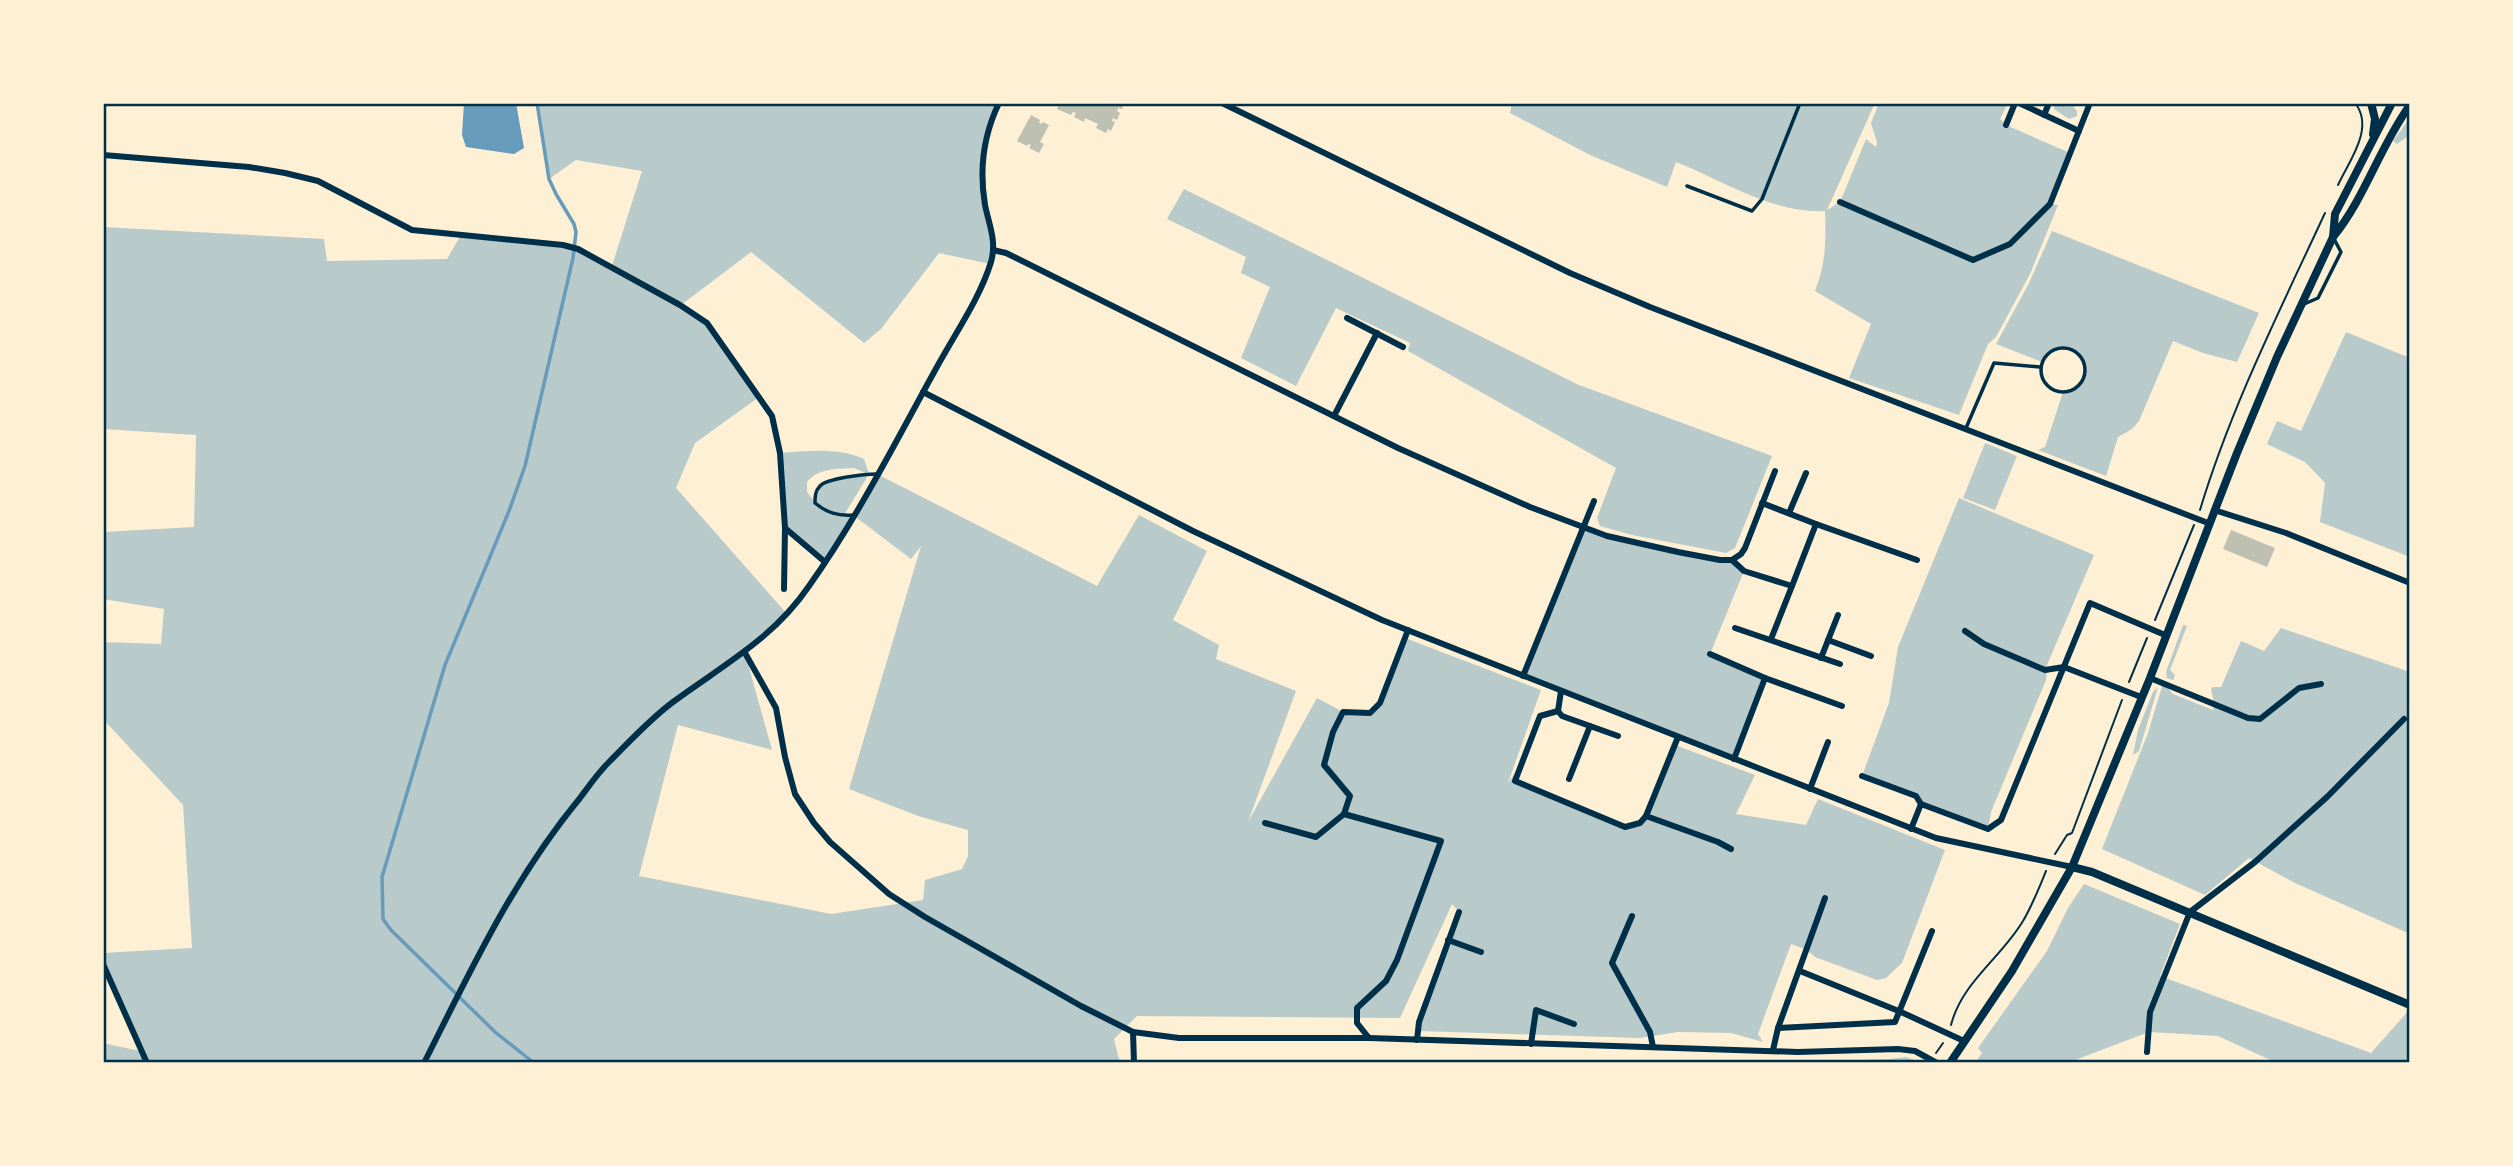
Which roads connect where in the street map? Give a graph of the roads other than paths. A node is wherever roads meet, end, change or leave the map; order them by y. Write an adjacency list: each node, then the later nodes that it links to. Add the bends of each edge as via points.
1 (999, 103): 19 (street, via 989,124 982,161)
2 (1222, 103): 27 (street, via 1570,273)
3 (1800, 103): 16 (lane, via 1762,199 1752,211)
4 (2017, 103): 10 (street); 12 (street)
5 (2049, 103): 10 (street)
6 (2090, 103): 13 (street)
7 (2371, 103): 14 (street)
8 (2393, 103): 11 (street); 14 (street)
9 (2410, 105): 11 (street)
10 (2044, 114): 13 (street)
11 (2396, 124): 18 (street, via 2347,220)
12 (2006, 125)
13 (2079, 131): 17 (street, via 2050,204 2010,244 1973,260)
14 (2373, 137): 18 (street, via 2335,214)
15 (103, 155): 38 (street, via 285,173 318,181 412,230 578,249 707,323 772,416 780,453)
16 (1687, 186)
17 (1840, 202)
18 (2333, 237): 20 (street); 20 (lane, via 2341,252 2318,299)
19 (993, 250): 25 (street, via 981,286); 26 (street)
20 (2300, 306): 33 (street)
21 (1347, 318): 22 (street)
22 (1377, 333): 23 (street); 26 (street)
23 (1403, 346)
24 (2040, 367): 24 (lane, via 2051,389 2063,392 2076,388 2084,377 2084,363 2072,349 2047,354); 27 (lane, via 1994,363)
25 (923, 392): 30 (street); 48 (street, via 1193,531)
26 (1334, 416): 39 (street, via 1436,466)
27 (1966, 428): 36 (street)
28 (1775, 471): 32 (street)
29 (1806, 473): 34 (street)
30 (877, 474): 35 (street); 35 (lane, via 829,481 817,490 815,503 822,509)
31 (1594, 501): 39 (street)
32 (1762, 503): 34 (street); 40 (street, via 1745,548)
33 (2214, 510): 36 (street); 43 (street, via 2286,533)
34 (1789, 513): 37 (street)
35 (853, 515): 42 (street)
36 (2208, 523): 50 (street)
37 (1816, 524): 41 (street); 44 (street)
38 (785, 528): 42 (street); 45 (street)
39 (1582, 528): 40 (street); 59 (street)
40 (1732, 560): 44 (street, via 1744,571)
41 (1917, 560)
42 (825, 562): 53 (street, via 788,614)
43 (2410, 583)
44 (1792, 586): 51 (street)
45 (784, 589)
46 (1838, 615): 52 (street)
47 (1735, 628): 51 (street)
48 (1408, 630): 59 (street); 77 (street, via 1380,703 1370,713 1343,712 1333,732 1324,765 1350,796)
49 (1965, 631): 58 (street, via 2045,670)
50 (2165, 635): 58 (street, via 2090,603); 61 (street)
51 (1771, 639): 56 (street)
52 (1828, 640): 55 (street); 56 (street)
53 (745, 653): 96 (street, via 776,708 795,794 830,842 889,894 925,917); 106 (street, via 670,704 607,764 562,819 497,918)
54 (1710, 654): 60 (street)
55 (1871, 656)
56 (1821, 658): 57 (street)
57 (1840, 664)
58 (2064, 667): 64 (street); 76 (street, via 2001,820 1988,829)
59 (1523, 676): 63 (street)
60 (1765, 678): 65 (street); 72 (street)
61 (2150, 678): 62 (street, via 2260,719 2299,688); 64 (street)
62 (2321, 684)
63 (1561, 691): 66 (street); 70 (street)
64 (2141, 697): 82 (street)
65 (1842, 706)
66 (1558, 711): 68 (street); 78 (street, via 1540,716 1515,781 1625,827)
67 (2404, 719): 85 (street, via 2255,862)
68 (1590, 726): 69 (street); 74 (street)
69 (1619, 736)
70 (1678, 737): 72 (street); 78 (street)
71 (1828, 742): 75 (street)
72 (1734, 759): 75 (street)
73 (1862, 775): 76 (street, via 1916,796)
74 (1569, 779)
75 (1810, 789): 80 (street)
76 (1921, 804): 80 (street)
77 (1344, 814): 79 (street, via 1316,838); 97 (street, via 1441,841 1397,960 1386,981 1357,1008 1357,1023)
78 (1646, 816): 81 (street)
79 (1265, 823)
80 (1911, 828): 82 (street, via 1936,838)
81 (1731, 849)
82 (2071, 867): 85 (street); 99 (street, via 2012,971)
83 (1825, 898): 91 (street)
84 (1459, 912): 88 (street)
85 (2190, 912): 92 (street); 103 (street, via 2150,1013)
86 (1632, 916): 101 (street, via 1612,963 1650,1032)
87 (1932, 931): 93 (street)
88 (1448, 940): 89 (street); 98 (street)
89 (1481, 952)
90 (103, 964): 105 (street)
91 (1800, 971): 93 (street); 95 (street)
92 (2410, 1005)
93 (1901, 1012): 95 (street, via 1892,1023); 99 (street)
94 (1574, 1024): 100 (street, via 1536,1010)
95 (1778, 1028): 102 (street)
96 (1133, 1032): 97 (street, via 1179,1038); 107 (street)
97 (1369, 1038): 98 (street)
98 (1417, 1040): 100 (street)
99 (1964, 1041): 108 (street)
100 (1531, 1044): 101 (street)
101 (1653, 1046): 102 (street)
102 (1773, 1050): 104 (street, via 1898,1049)
103 (2147, 1052)
104 (1934, 1061)
105 (147, 1063)
106 (424, 1063)
107 (1133, 1063)
108 (1950, 1063)

